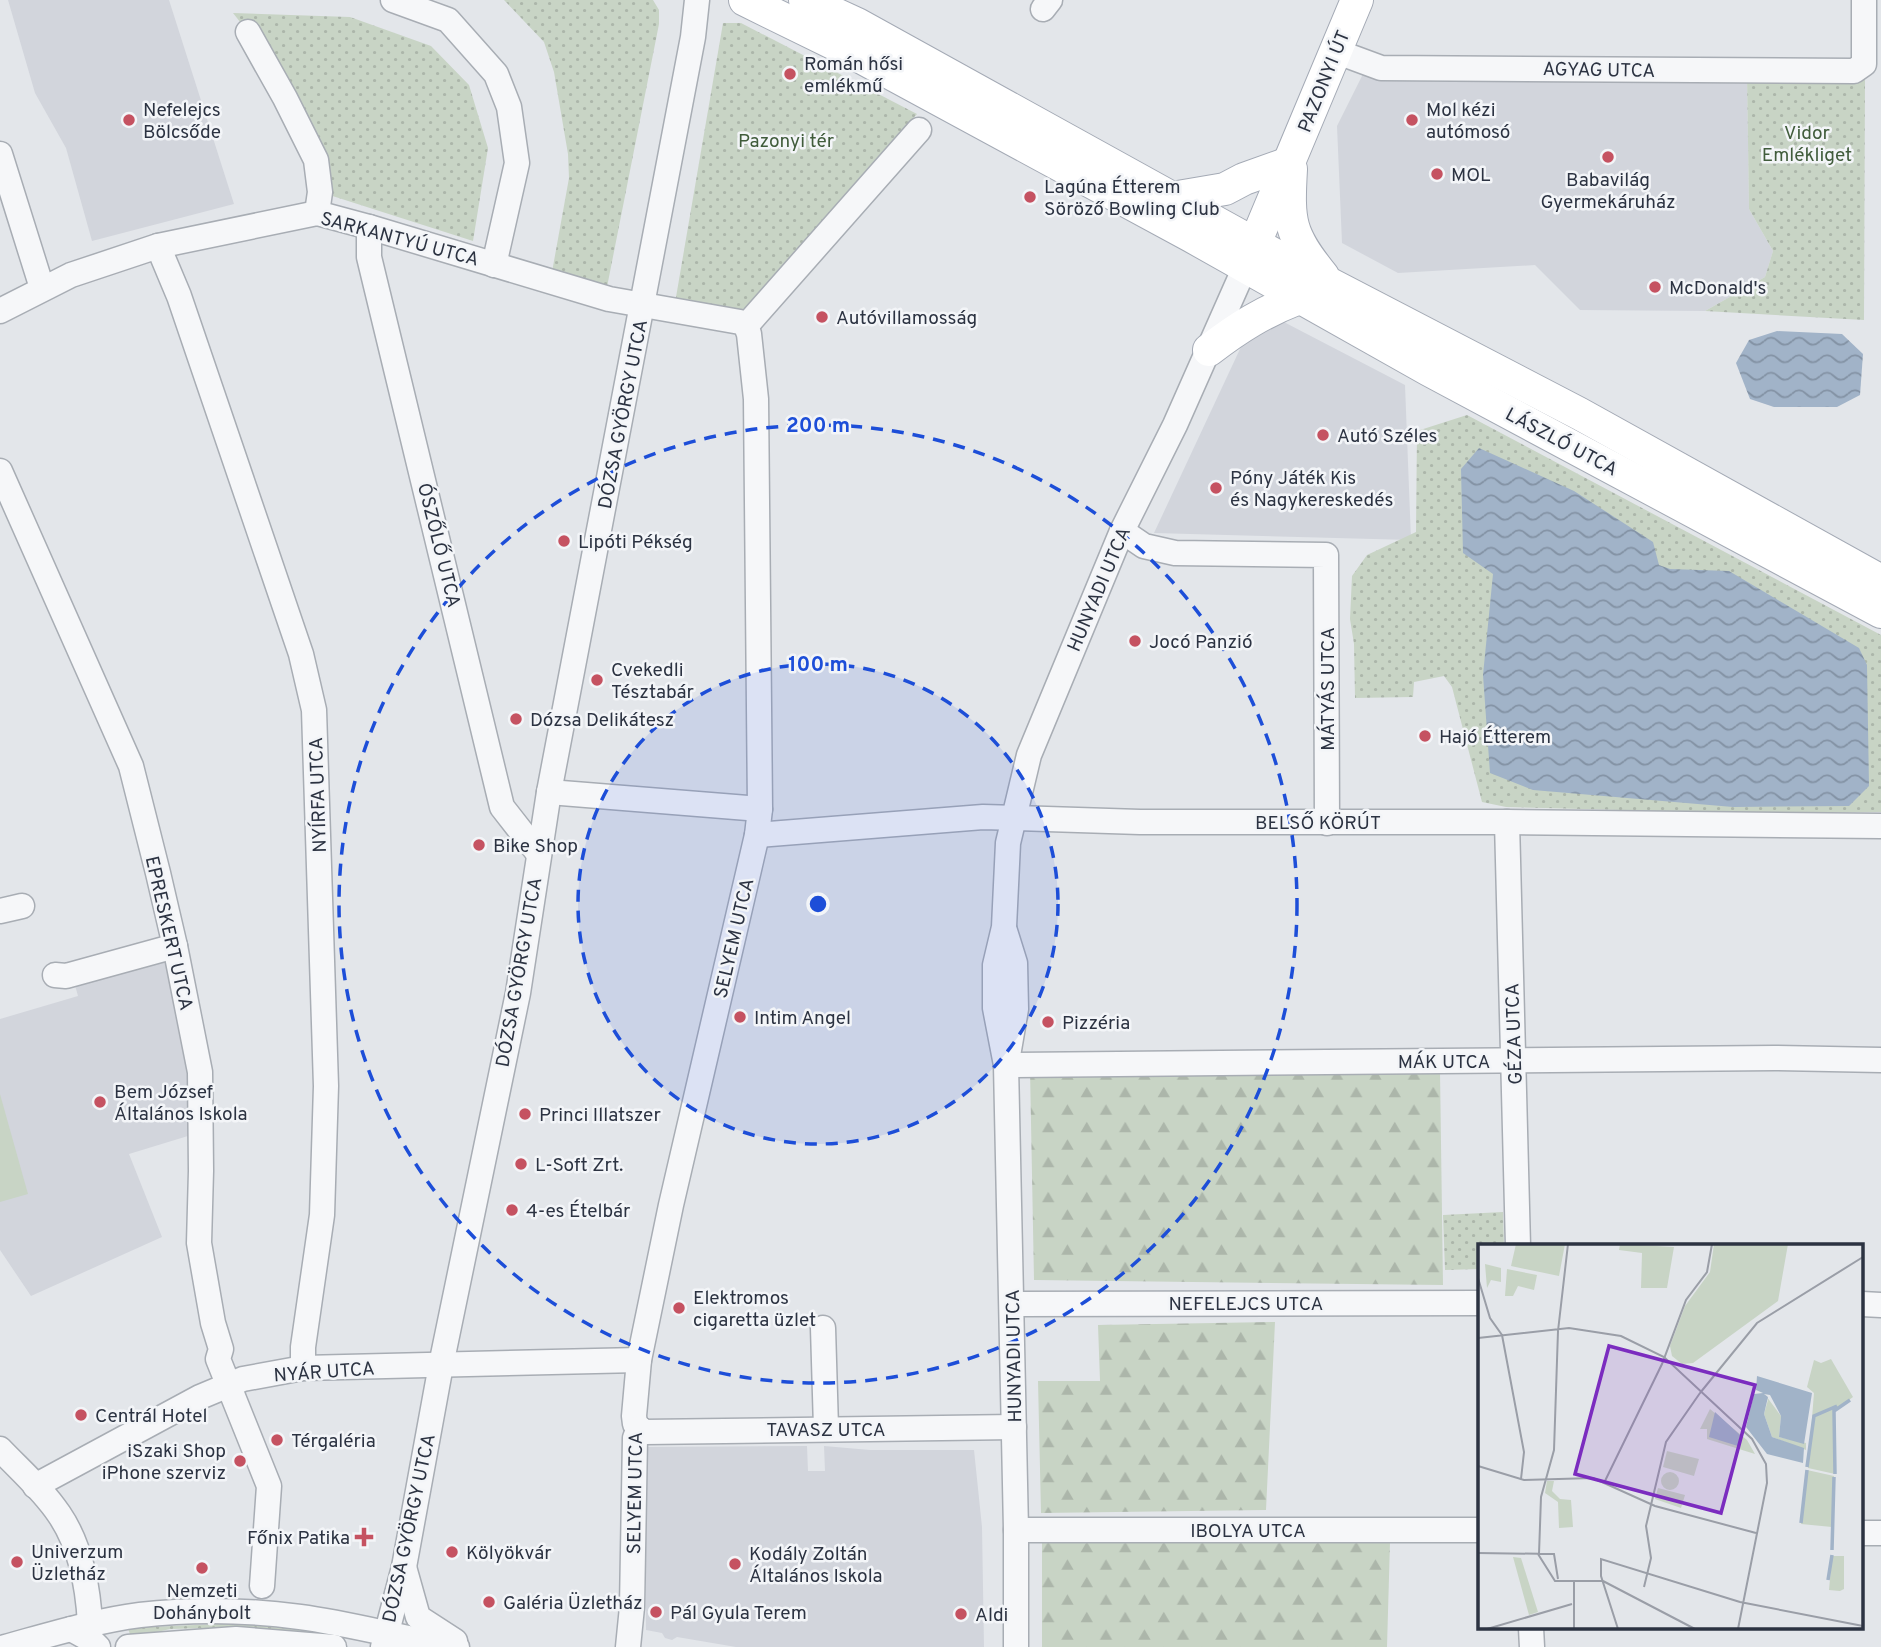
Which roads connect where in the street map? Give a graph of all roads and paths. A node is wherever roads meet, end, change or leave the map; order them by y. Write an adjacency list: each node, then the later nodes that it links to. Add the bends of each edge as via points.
1 (393, 0): 17 (street, via 448,20 496,74 509,107 517,163)
2 (697, 0): 21 (street)
3 (745, 0): 16 (main road)
4 (805, 0): 12 (main road, via 857,24)
5 (1357, 0): 8 (main road, PAZONYI ÚT)
6 (1864, 0): 8 (street, AGYAG UTCA, via 1864,64 1854,71 1381,68)
7 (248, 32): 13 (street, via 316,160)
8 (1335, 51): 11 (main road, PAZONYI ÚT)
9 (919, 130): 23 (street)
10 (0, 154): 19 (street)
11 (1290, 161): 12 (main road, via 1225,189); 16 (main road, HUNYADI UTCA); 18 (main road, via 1294,235)
12 (1172, 198): 16 (main road)
13 (317, 213): 14 (street, SARKANTYÚ UTCA); 15 (street, SARKANTYÚ UTCA)
14 (369, 227): 17 (street, SARKANTYÚ UTCA); 37 (street, ÓSZŐLŐ UTCA, via 369,257 502,807)
15 (158, 246): 19 (street, SARKANTYÚ UTCA); 49 (street, NYÍRFA UTCA, via 301,654 314,710 326,1086 323,1215)
16 (1250, 255): 18 (main road, LÁSZLÓ UTCA); 20 (main road, LÁSZLÓ UTCA); 24 (street, HUNYADI UTCA)
17 (494, 265): 21 (street, SARKANTYÚ UTCA)
18 (1331, 285): 28 (main road, LÁSZLÓ UTCA, via 1580,414)
19 (42, 288): 22 (street, SARKANTYÚ UTCA)
20 (1298, 298): 24 (main road, via 1246,322); 29 (main road, LÁSZLÓ UTCA)
21 (642, 307): 23 (street); 30 (street, DÓZSA GYÖRGY UTCA)
22 (0, 311)
23 (746, 326): 31 (street, SELYEM UTCA, via 756,399)
24 (1209, 350): 27 (street, HUNYADI UTCA)
25 (0, 471): 26 (street)
26 (7, 507): 38 (street, EPRESKERT UTCA, via 83,653 131,766)
27 (1122, 531): 32 (street, HUNYADI UTCA, via 1029,755); 34 (street, MÁTYÁS UTCA, via 1144,546 1175,554 1326,555)
28 (1881, 581)
29 (1881, 612)
30 (549, 792): 31 (street); 37 (street, DÓZSA GYÖRGY UTCA)
31 (760, 809): 36 (street, SELYEM UTCA)
32 (1013, 819): 34 (street, BELSŐ KÖRÚT); 36 (street, BELSŐ KÖRÚT, via 983,817); 42 (street, HUNYADI UTCA, via 1004,878 1004,926 995,965 995,1008)
33 (1507, 822): 34 (street, BELSŐ KÖRÚT); 35 (street, BELSŐ KÖRÚT); 40 (street, GÉZA UTCA)
34 (1327, 823)
35 (1881, 826)
36 (757, 835): 47 (street, SELYEM UTCA)
37 (538, 853): 48 (street, DÓZSA GYÖRGY UTCA, via 518,993)
38 (176, 946): 39 (street, via 66,976); 50 (street, EPRESKERT UTCA, via 200,1072 199,1243 221,1349 218,1359)
39 (55, 975)
40 (1514, 1060): 41 (street, MÁK UTCA); 42 (street, MÁK UTCA); 43 (street, GÉZA UTCA)
41 (1881, 1060)
42 (1006, 1065): 45 (street, HUNYADI UTCA)
43 (1518, 1244)
44 (1478, 1303): 45 (street, NEFELEJCS UTCA)
45 (1012, 1304): 51 (street, HUNYADI UTCA)
46 (823, 1328): 53 (street)
47 (639, 1360): 48 (street, NYÁR UTCA); 52 (street, SELYEM UTCA, via 634,1416)
48 (441, 1365): 49 (street, NYÁR UTCA); 58 (street, DÓZSA GYÖRGY UTCA)
49 (303, 1368): 50 (street, NYÁR UTCA)
50 (227, 1385): 55 (street, NYÁR UTCA); 59 (street, EPRESKERT UTCA, via 270,1486)
51 (1014, 1427): 53 (street, TAVASZ UTCA); 56 (street, HUNYADI UTCA)
52 (639, 1428): 53 (street, TAVASZ UTCA, via 645,1432); 68 (street, SELYEM UTCA)
53 (825, 1428)
54 (0, 1448): 55 (street)
55 (35, 1486): 60 (street, via 60,1515 78,1549 89,1600)
56 (1016, 1530): 57 (street, IBOLYA UTCA); 69 (street, HUNYADI UTCA)
57 (1478, 1530)
58 (404, 1567): 61 (street, DÓZSA GYÖRGY UTCA); 67 (street, via 418,1617)
59 (262, 1586)
60 (80, 1636): 61 (street, via 141,1615 250,1612 356,1627); 63 (street)
61 (384, 1641): 66 (street)
62 (189, 1644): 64 (street); 65 (street, via 236,1639)
63 (5, 1647)
64 (128, 1647)
65 (334, 1647)
66 (457, 1647)
67 (464, 1647)
68 (628, 1647)
69 (1016, 1647)

